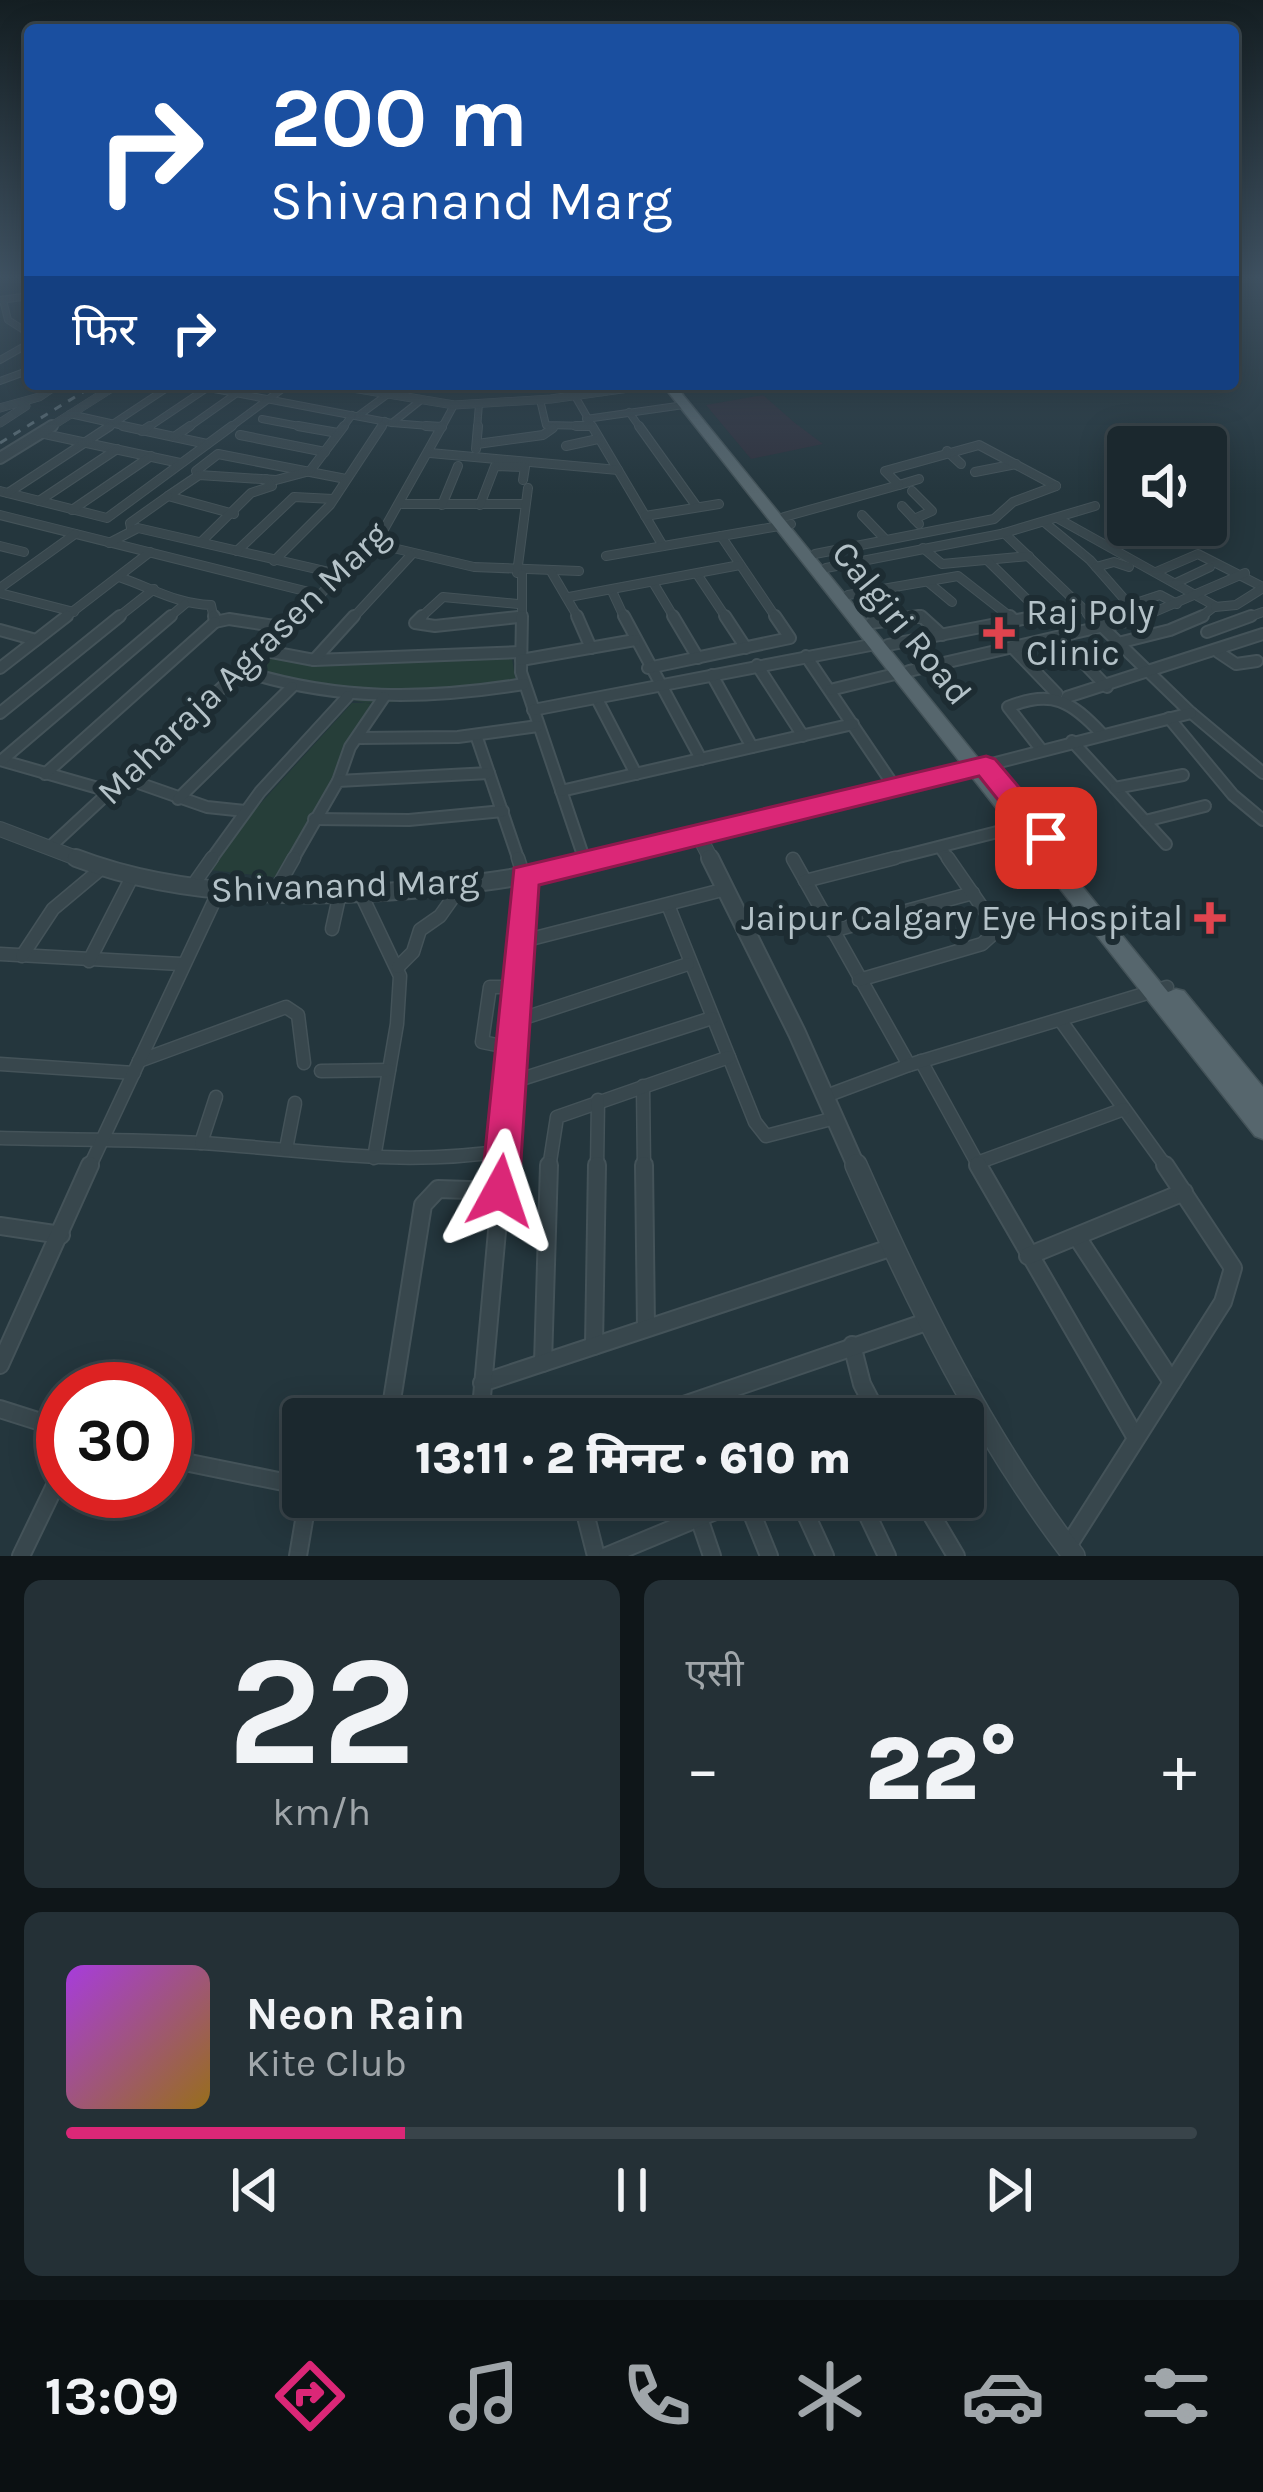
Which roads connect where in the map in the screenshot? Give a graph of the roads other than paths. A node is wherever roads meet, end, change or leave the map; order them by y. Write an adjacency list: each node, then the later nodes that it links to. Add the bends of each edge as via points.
1 (14, 350): 2 (street)
2 (0, 359)
3 (50, 390): 25 (street)
4 (108, 390): 26 (street)
5 (164, 390): 31 (street)
6 (204, 390): 34 (street)
7 (219, 390): 13 (street)
8 (281, 390): 16 (street)
9 (370, 390): 14 (street)
10 (601, 390): 15 (street)
11 (673, 390): 22 (main road, Calgiri Road)
12 (682, 390): 88 (main road, Calgiri Road)
13 (237, 393): 16 (street); 38 (street)
14 (388, 394): 17 (street); 20 (street)
15 (575, 396): 18 (street); 30 (street)
16 (269, 399): 27 (street); 42 (street)
17 (421, 400): 21 (street); 23 (street)
18 (540, 400): 19 (street); 33 (street)
19 (479, 404): 21 (street); 43 (street)
20 (373, 405): 23 (street); 27 (street)
21 (454, 405): 32 (street, Maharaja Agrasen Marg)
22 (684, 405): 24 (street); 88 (main road, Calgiri Road)
23 (406, 412): 29 (street)
24 (628, 412): 30 (street); 79 (street)
25 (2, 414)
26 (70, 414): 31 (street); 35 (street)
27 (355, 416): 29 (street); 36 (street)
28 (262, 419): 36 (street)
29 (389, 422): 32 (street); 64 (street)
30 (588, 422): 33 (street); 39 (street)
31 (111, 424): 34 (street); 41 (street)
32 (442, 427): 49 (street, Maharaja Agrasen Marg)
33 (553, 428): 44 (street)
34 (142, 431): 38 (street)
35 (40, 433): 41 (street); 51 (street)
36 (338, 433): 48 (street)
37 (240, 435): 48 (street)
38 (174, 437): 42 (street)
39 (598, 439): 45 (street); 59 (street)
40 (504, 441): 43 (street); 44 (street); 53 (street)
41 (83, 442): 46 (street); 68 (street)
42 (207, 444): 54 (street)
43 (477, 444): 52 (street)
44 (541, 445): 57 (street)
45 (566, 446)
46 (118, 449): 50 (street); 71 (street)
47 (947, 451): 55 (street); 56 (street, via 979,445); 66 (street, via 885,471)
48 (325, 452): 60 (street)
49 (430, 453): 52 (street); 72 (street, Maharaja Agrasen Marg)
50 (151, 456): 54 (street); 80 (street)
51 (0, 458)
52 (475, 458): 53 (street)
53 (511, 461): 57 (street)
54 (180, 463): 85 (street)
55 (962, 464)
56 (1019, 464): 61 (street); 91 (street, via 1057,486 1013,502 994,519)
57 (548, 465): 59 (street)
58 (458, 466): 75 (street)
59 (618, 470): 84 (street)
60 (306, 471): 62 (street, via 218,454); 63 (street); 64 (street)
61 (975, 472)
62 (199, 475): 63 (street); 69 (street)
63 (266, 479): 81 (street, via 272,486 251,493)
64 (346, 479): 70 (street)
65 (919, 479): 66 (street)
66 (898, 485): 88 (street)
67 (912, 491): 87 (street, via 932,511)
68 (4, 492): 71 (street)
69 (168, 496): 81 (street); 90 (street)
70 (333, 499): 102 (street, via 295,497); 108 (street)
71 (39, 501): 80 (street)
72 (402, 504): 75 (street); 98 (street, Maharaja Agrasen Marg)
73 (524, 504): 76 (street); 76 (street, via 525,467 496,466); 119 (street)
74 (719, 504): 79 (street)
75 (442, 505): 76 (street)
76 (480, 505)
77 (902, 506): 87 (street)
78 (1095, 506): 86 (street)
79 (697, 507): 84 (street)
80 (72, 510): 85 (street)
81 (234, 514): 96 (street)
82 (0, 515): 93 (street)
83 (862, 515): 95 (street)
84 (645, 516): 99 (street)
85 (107, 518): 93 (street)
86 (1057, 518): 89 (street); 116 (street)
87 (914, 519): 91 (street)
88 (786, 522): 94 (street); 109 (main road, Calgiri Road); 160 (main road, Calgiri Road)
89 (1044, 522): 92 (street); 112 (street)
90 (131, 528): 96 (street); 97 (street)
91 (926, 531): 95 (street)
92 (1004, 533): 100 (street); 107 (street)
93 (80, 535): 97 (street); 128 (street)
94 (721, 536): 99 (street); 111 (street)
95 (885, 539): 109 (street)
96 (201, 542): 102 (street)
97 (109, 543): 104 (street)
98 (372, 543): 105 (street); 118 (street, Maharaja Agrasen Marg)
99 (663, 546): 106 (street)
100 (923, 548): 109 (street); 110 (street, via 942,564)
101 (3, 549): 103 (street)
102 (237, 551): 108 (street)
103 (24, 552)
104 (150, 553): 122 (street); 130 (street)
105 (411, 556): 119 (street); 169 (street)
106 (607, 556)
107 (1029, 556): 110 (street); 141 (street)
108 (274, 561): 118 (street)
109 (820, 561): 131 (main road, Calgiri Road)
110 (989, 562): 144 (street)
111 (740, 566): 120 (street); 163 (street, via 790,638)
112 (1096, 567): 113 (street); 137 (street)
113 (1129, 567)
114 (1210, 567): 124 (street)
115 (578, 571): 117 (street)
116 (1156, 572): 121 (street, via 1198,554); 124 (street)
117 (552, 573): 119 (street); 133 (street)
118 (338, 574): 130 (street, Maharaja Agrasen Marg)
119 (519, 574): 140 (street)
120 (697, 574): 125 (street); 163 (street)
121 (1243, 574): 126 (street); 132 (street)
122 (119, 577): 127 (street); 142 (street)
123 (928, 582): 131 (street); 134 (street); 148 (street, via 967,579)
124 (1176, 583): 132 (street)
125 (654, 584): 129 (street); 168 (street)
126 (1263, 587): 139 (street, via 1236,605)
127 (154, 589): 135 (street); 188 (street)
128 (0, 591): 142 (street)
129 (612, 591): 133 (street); 158 (street)
130 (321, 595): 150 (street, Maharaja Agrasen Marg)
131 (848, 595): 149 (main road, Calgiri Road)
132 (1198, 596): 136 (street); 139 (street)
133 (569, 597): 162 (street)
134 (952, 602)
135 (185, 604): 147 (street, via 212,605); 201 (street)
136 (1177, 604): 137 (street, via 1160,595); 145 (street)
137 (1130, 605): 145 (street)
138 (1114, 607): 141 (street)
139 (1215, 607): 159 (street, via 1156,636)
140 (518, 610): 140 (street, via 443,597 415,623 435,626); 166 (street)
141 (1084, 611): 144 (street); 152 (street)
142 (74, 612): 157 (street)
143 (1263, 612): 146 (street)
144 (1045, 616): 148 (street)
145 (1140, 617): 152 (street)
146 (1242, 621): 153 (street); 155 (street)
147 (215, 622): 150 (street); 205 (street)
148 (1015, 622): 154 (street)
149 (871, 623): 154 (street, via 921,616); 160 (main road, Calgiri Road)
150 (287, 628): 164 (street, Maharaja Agrasen Marg)
151 (0, 629): 157 (street)
152 (1103, 629): 156 (street); 159 (street)
153 (1207, 632)
154 (942, 634): 160 (street)
155 (1263, 634): 165 (street)
156 (1060, 638): 161 (street); 181 (street)
157 (36, 640): 172 (street)
158 (635, 640): 162 (street); 173 (street)
159 (1118, 643): 175 (street)
160 (882, 644): 167 (street); 176 (main road, Calgiri Road)
161 (1012, 647): 176 (street); 184 (street)
162 (591, 648): 166 (street)
163 (746, 648): 168 (street)
164 (261, 650): 169 (street); 174 (street, Maharaja Agrasen Marg)
165 (1218, 652): 170 (street, via 1236,664); 175 (street)
166 (521, 656): 169 (street); 178 (street)
167 (806, 656): 171 (street); 182 (street)
168 (698, 658): 173 (street)
169 (314, 661)
170 (1257, 661)
171 (758, 665): 177 (street); 195 (street)
172 (0, 668)
173 (648, 668): 180 (street)
174 (240, 670): 179 (street); 208 (street, Maharaja Agrasen Marg)
175 (1147, 670): 181 (street); 189 (street)
176 (904, 672): 182 (street); 202 (main road, Calgiri Road)
177 (712, 675): 180 (street); 198 (street)
178 (524, 684): 185 (street); 187 (street)
179 (292, 687): 183 (street); 214 (street)
180 (659, 687): 186 (street); 200 (street)
181 (1107, 687): 184 (street)
182 (830, 691): 191 (street)
183 (348, 696): 185 (street); 216 (street)
184 (1062, 696): 193 (street); 199 (street, via 1008,707)
185 (384, 697): 196 (street)
186 (597, 699): 187 (street); 206 (street)
187 (533, 710): 192 (street)
188 (0, 713)
189 (1192, 713): 190 (street); 204 (street)
190 (1168, 718): 193 (street); 220 (street)
191 (853, 724): 195 (street); 211 (street)
192 (538, 726): 194 (street); 212 (street)
193 (1102, 734): 197 (street)
194 (476, 735): 196 (street); 203 (street)
195 (803, 736): 198 (street)
196 (360, 738): 209 (street)
197 (1072, 741): 199 (street); 210 (street)
198 (752, 747): 200 (street)
199 (1040, 748): 202 (street)
200 (701, 759): 206 (street)
201 (1, 760): 205 (street)
202 (981, 767): 211 (street, Shivanand Marg); 221 (main road, Calgiri Road); 253 (main road, Calgiri Road)
203 (489, 772): 209 (street); 217 (street)
204 (1263, 773)
205 (45, 774): 213 (street)
206 (636, 774): 212 (street)
207 (1183, 775): 210 (street)
208 (127, 779): 213 (street, Maharaja Agrasen Marg); 214 (street)
209 (338, 781): 218 (street)
210 (1115, 788): 219 (street)
211 (896, 789): 223 (street, Shivanand Marg)
212 (561, 790): 228 (street)
213 (112, 793): 225 (street, Maharaja Agrasen Marg)
214 (178, 799): 216 (street)
215 (1205, 806): 219 (street)
216 (245, 811): 234 (street)
217 (503, 811): 218 (street); 231 (street)
218 (314, 819): 239 (street)
219 (1145, 821): 224 (street)
220 (1262, 821)
221 (1021, 826): 226 (street); 253 (main road, Calgiri Road)
222 (0, 829): 225 (street, Shivanand Marg)
223 (699, 836): 228 (street, Shivanand Marg); 235 (street)
224 (1166, 844)
225 (51, 846): 229 (street, Shivanand Marg)
226 (940, 848): 232 (street); 240 (street)
227 (793, 859): 232 (street)
228 (586, 863): 231 (street, Shivanand Marg)
229 (102, 868): 230 (street, Shivanand Marg); 246 (street, via 53,909)
230 (134, 875): 234 (street, Shivanand Marg); 247 (street)
231 (524, 877): 233 (street, Shivanand Marg); 244 (street)
232 (805, 881): 243 (street)
233 (462, 885): 237 (street, Shivanand Marg); 250 (street)
234 (190, 888): 238 (street, Shivanand Marg)
235 (726, 890): 241 (street); 267 (street)
236 (340, 892): 237 (street, Shivanand Marg); 239 (street, Shivanand Marg); 242 (street)
237 (360, 892): 250 (street)
238 (218, 893): 239 (street, Shivanand Marg); 248 (street)
239 (274, 893)
240 (973, 893): 243 (street); 251 (street, via 993,922 982,944)
241 (668, 904): 244 (street); 249 (street)
242 (332, 929)
243 (832, 932): 251 (street)
244 (523, 941): 252 (street)
245 (0, 954): 246 (street)
246 (22, 956): 247 (street)
247 (88, 961): 248 (street)
248 (181, 964): 262 (street)
249 (688, 964): 254 (street); 255 (street)
250 (398, 967): 263 (street)
251 (859, 980): 259 (street)
252 (518, 987): 255 (street); 257 (street, via 490,987 482,1034 488,1046)
253 (1161, 988): 256 (street); 271 (main road, Calgiri Road); 274 (main road, Calgiri Road)
254 (712, 1018): 258 (street); 265 (street)
255 (515, 1021): 257 (street)
256 (1061, 1021): 259 (street); 272 (street)
257 (512, 1048): 265 (street)
258 (729, 1057): 266 (street); 273 (street, via 766,1136)
259 (915, 1062): 267 (street); 281 (street)
260 (304, 1063): 262 (street, via 298,1015 286,1007)
261 (0, 1064): 262 (street)
262 (137, 1067): 277 (street)
263 (389, 1070): 264 (street); 280 (street)
264 (321, 1071)
265 (508, 1083): 279 (street)
266 (643, 1086): 269 (street); 290 (street)
267 (826, 1096): 273 (street)
268 (216, 1097): 276 (street)
269 (598, 1100): 292 (street); 293 (street, via 553,1126)
270 (295, 1103): 278 (street)
271 (1263, 1106)
272 (1124, 1109): 281 (street); 283 (street)
273 (835, 1118): 287 (street)
274 (1263, 1128)
275 (0, 1138): 277 (street)
276 (201, 1143): 277 (street); 278 (street)
277 (99, 1144): 285 (street)
278 (286, 1149): 280 (street)
279 (504, 1151): 280 (street, via 438,1161); 282 (street)
280 (374, 1158)
281 (977, 1162): 288 (street)
282 (500, 1191): 296 (street); 297 (street, via 438,1189 423,1205)
283 (1184, 1192): 286 (street); 295 (street, via 1233,1268 1223,1302)
284 (0, 1226): 285 (street)
285 (61, 1235): 294 (street)
286 (1077, 1237): 288 (street); 295 (street)
287 (892, 1247): 289 (street); 290 (street)
288 (1028, 1256): 303 (street)
289 (932, 1320): 291 (street); 315 (street, via 1012,1468)
290 (646, 1327): 292 (street)
291 (852, 1345): 299 (street); 300 (street)
292 (593, 1346): 293 (street)
293 (543, 1364): 296 (street)
294 (0, 1365)
295 (1172, 1382): 303 (street)
296 (482, 1383): 298 (street)
297 (392, 1398)
298 (481, 1398)
299 (702, 1398)
300 (869, 1398)
301 (0, 1409): 302 (street)
302 (36, 1420)
303 (1136, 1438): 315 (street)
304 (192, 1463): 305 (street)
305 (282, 1482)
306 (39, 1518): 316 (street)
307 (304, 1518): 317 (street)
308 (586, 1518): 318 (street)
309 (699, 1518): 314 (street); 320 (street)
310 (755, 1518): 321 (street)
311 (808, 1518): 322 (street)
312 (869, 1518): 323 (street)
313 (933, 1518): 324 (street)
314 (648, 1548): 319 (street)
315 (1071, 1552)
316 (21, 1556)
317 (298, 1556)
318 (596, 1556)
319 (607, 1556)
320 (712, 1556)
321 (769, 1556)
322 (825, 1556)
323 (887, 1556)
324 (956, 1556)

